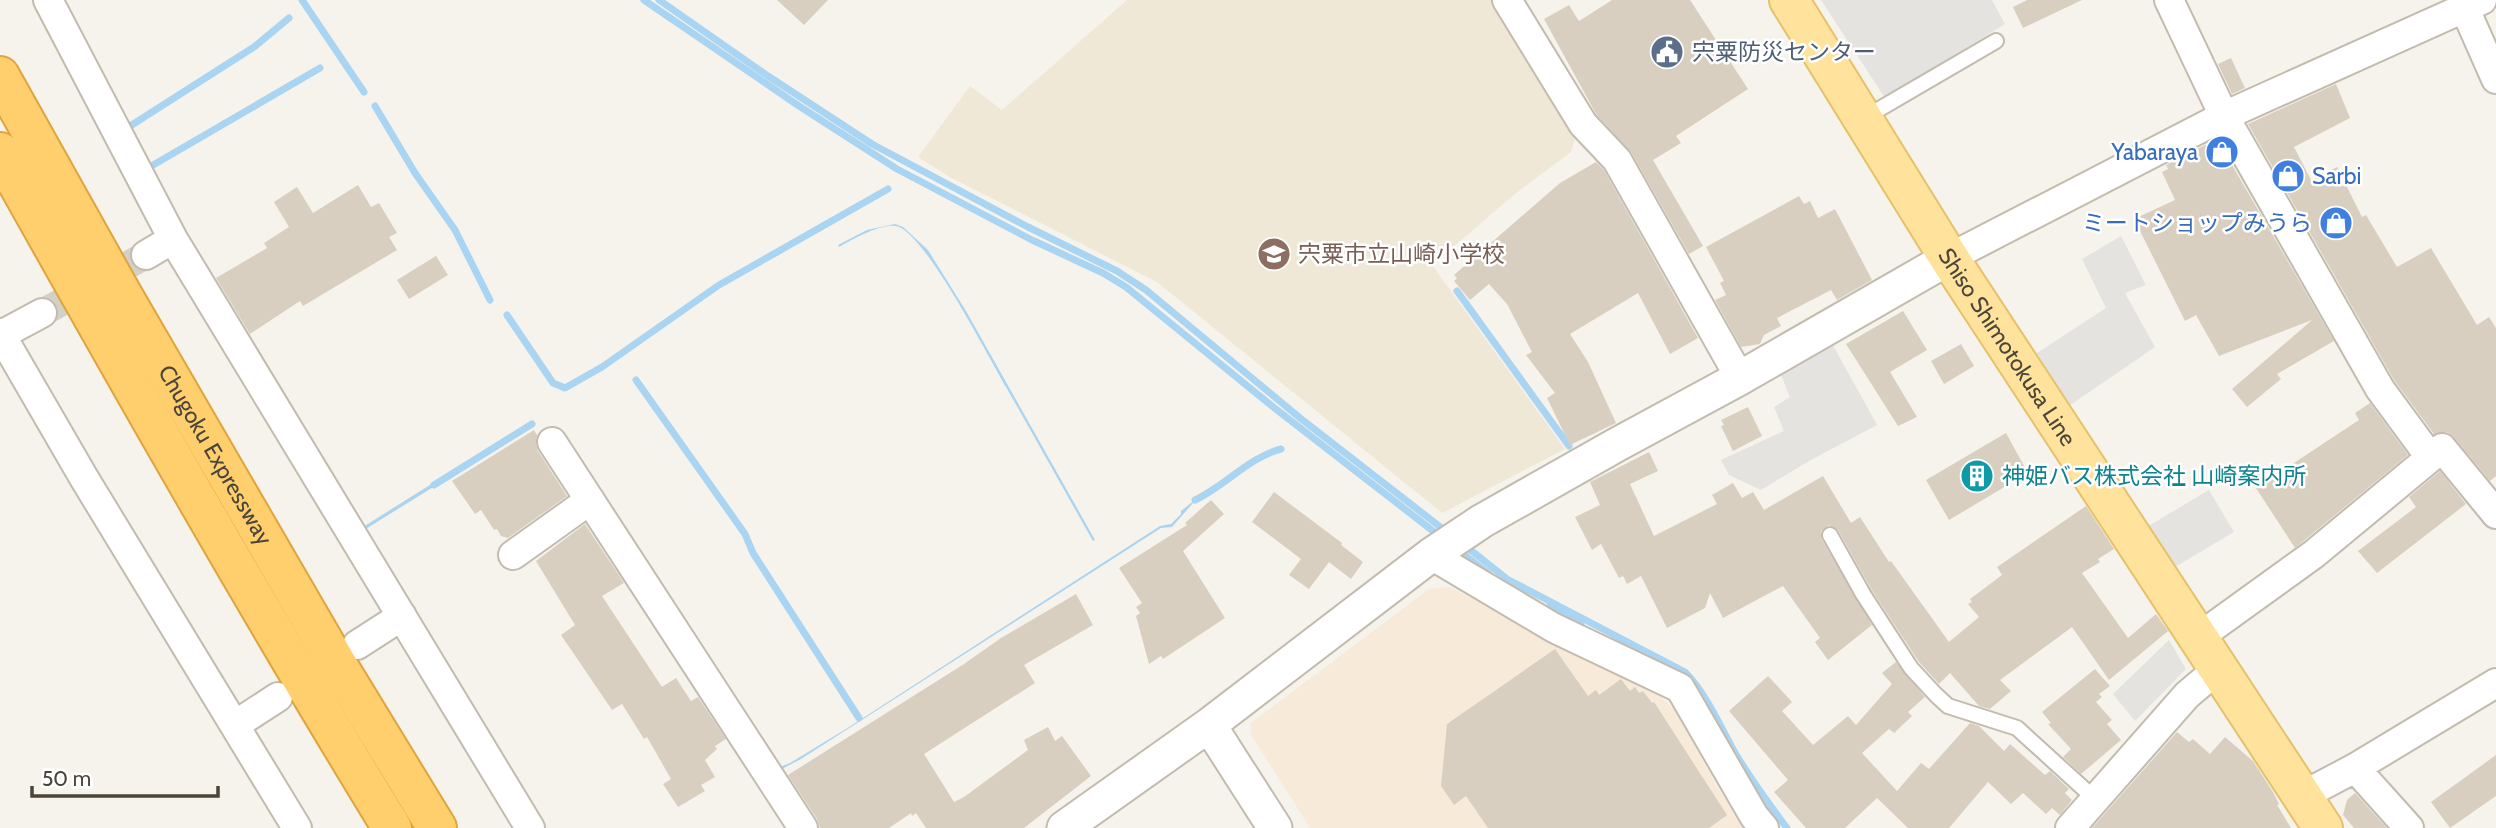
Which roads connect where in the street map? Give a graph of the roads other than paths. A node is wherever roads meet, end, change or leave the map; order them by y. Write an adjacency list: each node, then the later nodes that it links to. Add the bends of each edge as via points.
1 (48, 0): 12 (street)
2 (1507, 0): 17 (street, via 1583,124 1617,160)
3 (1789, 0): 10 (main road, Shiso Shimotokusa Line)
4 (2169, 0): 9 (street)
5 (2476, 3): 8 (street); 9 (street)
6 (1996, 41): 10 (lane)
7 (0, 76): 38 (highway, Chugoku Expressway, via 338,666)
8 (2496, 79)
9 (2224, 116): 14 (street); 19 (street, via 2380,388)
10 (1863, 119): 14 (main road, Shiso Shimotokusa Line)
11 (0, 152): 37 (highway, Chugoku Expressway, via 295,670)
12 (173, 239): 13 (street); 25 (street)
13 (146, 255)
14 (1948, 258): 17 (street); 26 (main road, Shiso Shimotokusa Line)
15 (42, 313): 16 (street)
16 (1, 334): 31 (street)
17 (1740, 378): 24 (street, via 1533,491)
18 (552, 442): 21 (street)
19 (2430, 457): 20 (street, via 2442,448); 26 (street, via 2314,554)
20 (2492, 498)
21 (590, 500): 23 (street); 40 (street)
22 (1830, 535): 35 (lane, via 1904,657 1936,695 1948,706 2017,728)
23 (513, 555)
24 (1432, 555): 32 (street); 43 (street, via 1554,628 1680,688)
25 (401, 616): 27 (street); 39 (street)
26 (2199, 637): 28 (main road, Shiso Shimotokusa Line)
27 (357, 645)
28 (2219, 668): 34 (main road, Shiso Shimotokusa Line); 35 (street, via 2187,695)
29 (2496, 683): 33 (street)
30 (278, 697): 31 (street)
31 (235, 725): 36 (street)
32 (1209, 725): 41 (street); 42 (street)
33 (2356, 768): 34 (street); 46 (street)
34 (2302, 796): 45 (main road, Shiso Shimotokusa Line)
35 (2095, 799): 44 (street)
36 (297, 828)
37 (392, 828)
38 (438, 828)
39 (530, 828)
40 (803, 828)
41 (1064, 828)
42 (1275, 828)
43 (1764, 828)
44 (2070, 828)
45 (2323, 828)
46 (2409, 828)

